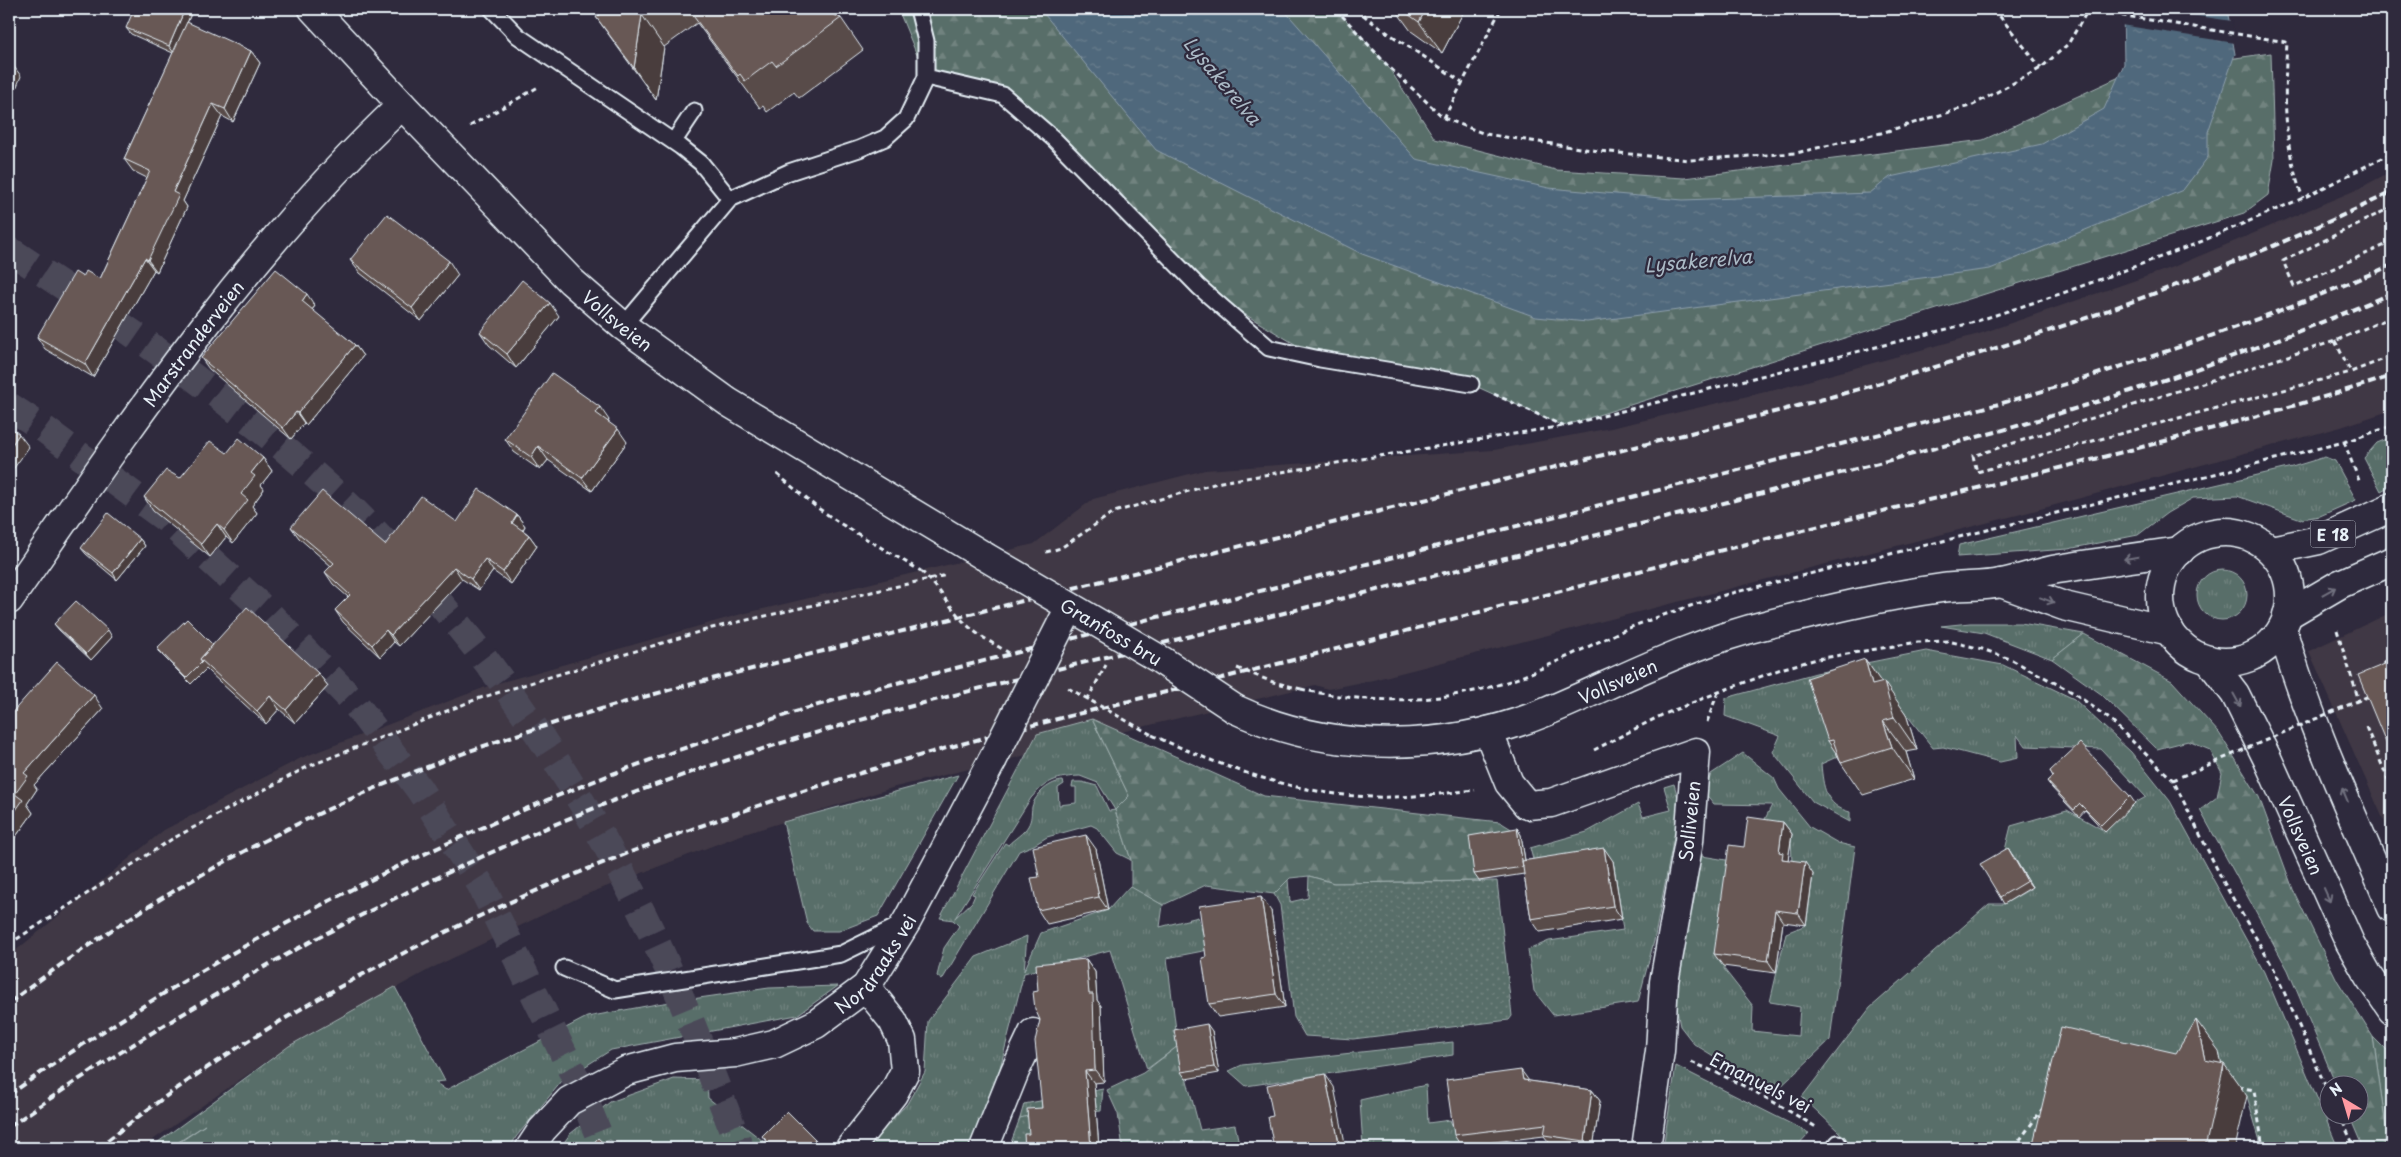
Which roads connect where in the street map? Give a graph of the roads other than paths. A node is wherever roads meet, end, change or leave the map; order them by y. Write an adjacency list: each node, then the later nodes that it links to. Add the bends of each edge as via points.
1 (313, 9): 5 (main road, Vollsveien)
2 (492, 9): 7 (lane, via 518,36)
3 (918, 9): 4 (lane, via 926,41)
4 (926, 77): 8 (lane, via 906,119 884,138 789,172); 10 (lane, via 1003,95 1054,139 1199,287 1269,348)
5 (402, 105): 9 (main road, Vollsveien, via 571,281); 17 (main road, Marstranderveien, via 371,133 262,253 200,330)
6 (694, 111): 7 (lane)
7 (674, 141): 8 (lane, via 701,163)
8 (730, 198): 9 (lane)
9 (623, 326): 14 (main road, Vollsveien, via 728,402)
10 (1471, 384)
11 (2392, 507): 12 (main road, E 18, via 2319,540)
12 (2271, 550): 13 (main road, via 2242,534 2225,532 2193,540); 19 (main road, via 2288,580 2290,598)
13 (2180, 551): 16 (main road, Vollsveien, one-way to 16, via 2056,569); 20 (main road, via 2167,568 2160,589 2162,611)
14 (984, 556): 18 (main road, Granfoss bru, bridge)
15 (2392, 561): 19 (main road, one-way to 15, via 2340,584)
16 (2001, 583): 20 (main road, Vollsveien, one-way to 20, via 2064,606); 23 (main road, Vollsveien, via 1942,588 1854,604 1722,636 1545,713)
17 (9, 600)
18 (1070, 607): 22 (main road, Granfoss bru, bridge, via 1162,660); 25 (main road, Nordraaks vei, bridge)
19 (2284, 622): 21 (main road, via 2269,645 2250,656 2230,662); 24 (main road, one-way to 19, via 2295,675)
20 (2170, 631): 21 (main road, via 2180,644)
21 (2209, 660): 28 (main road, Vollsveien, one-way to 28, via 2235,694 2350,943)
22 (1236, 710): 23 (main road, Vollsveien, via 1285,729 1345,741 1415,742)
23 (1488, 731): 33 (main road, Solliveien, via 1509,783 1527,805 1551,803 1696,752 1689,841 1664,982 1660,1051)
24 (2392, 908)
25 (907, 921): 26 (lane, via 841,954 615,990); 27 (main road, Nordraaks vei)
26 (564, 968)
27 (866, 987): 30 (main road, Nordraaks vei, via 816,1024 774,1044 735,1053 676,1058 626,1071 569,1101); 31 (main road, via 893,1021 902,1040 905,1071 893,1094)
28 (2392, 1010)
29 (1033, 1033): 32 (main road)
30 (530, 1148)
31 (850, 1148)
32 (984, 1148)
33 (1646, 1148)

